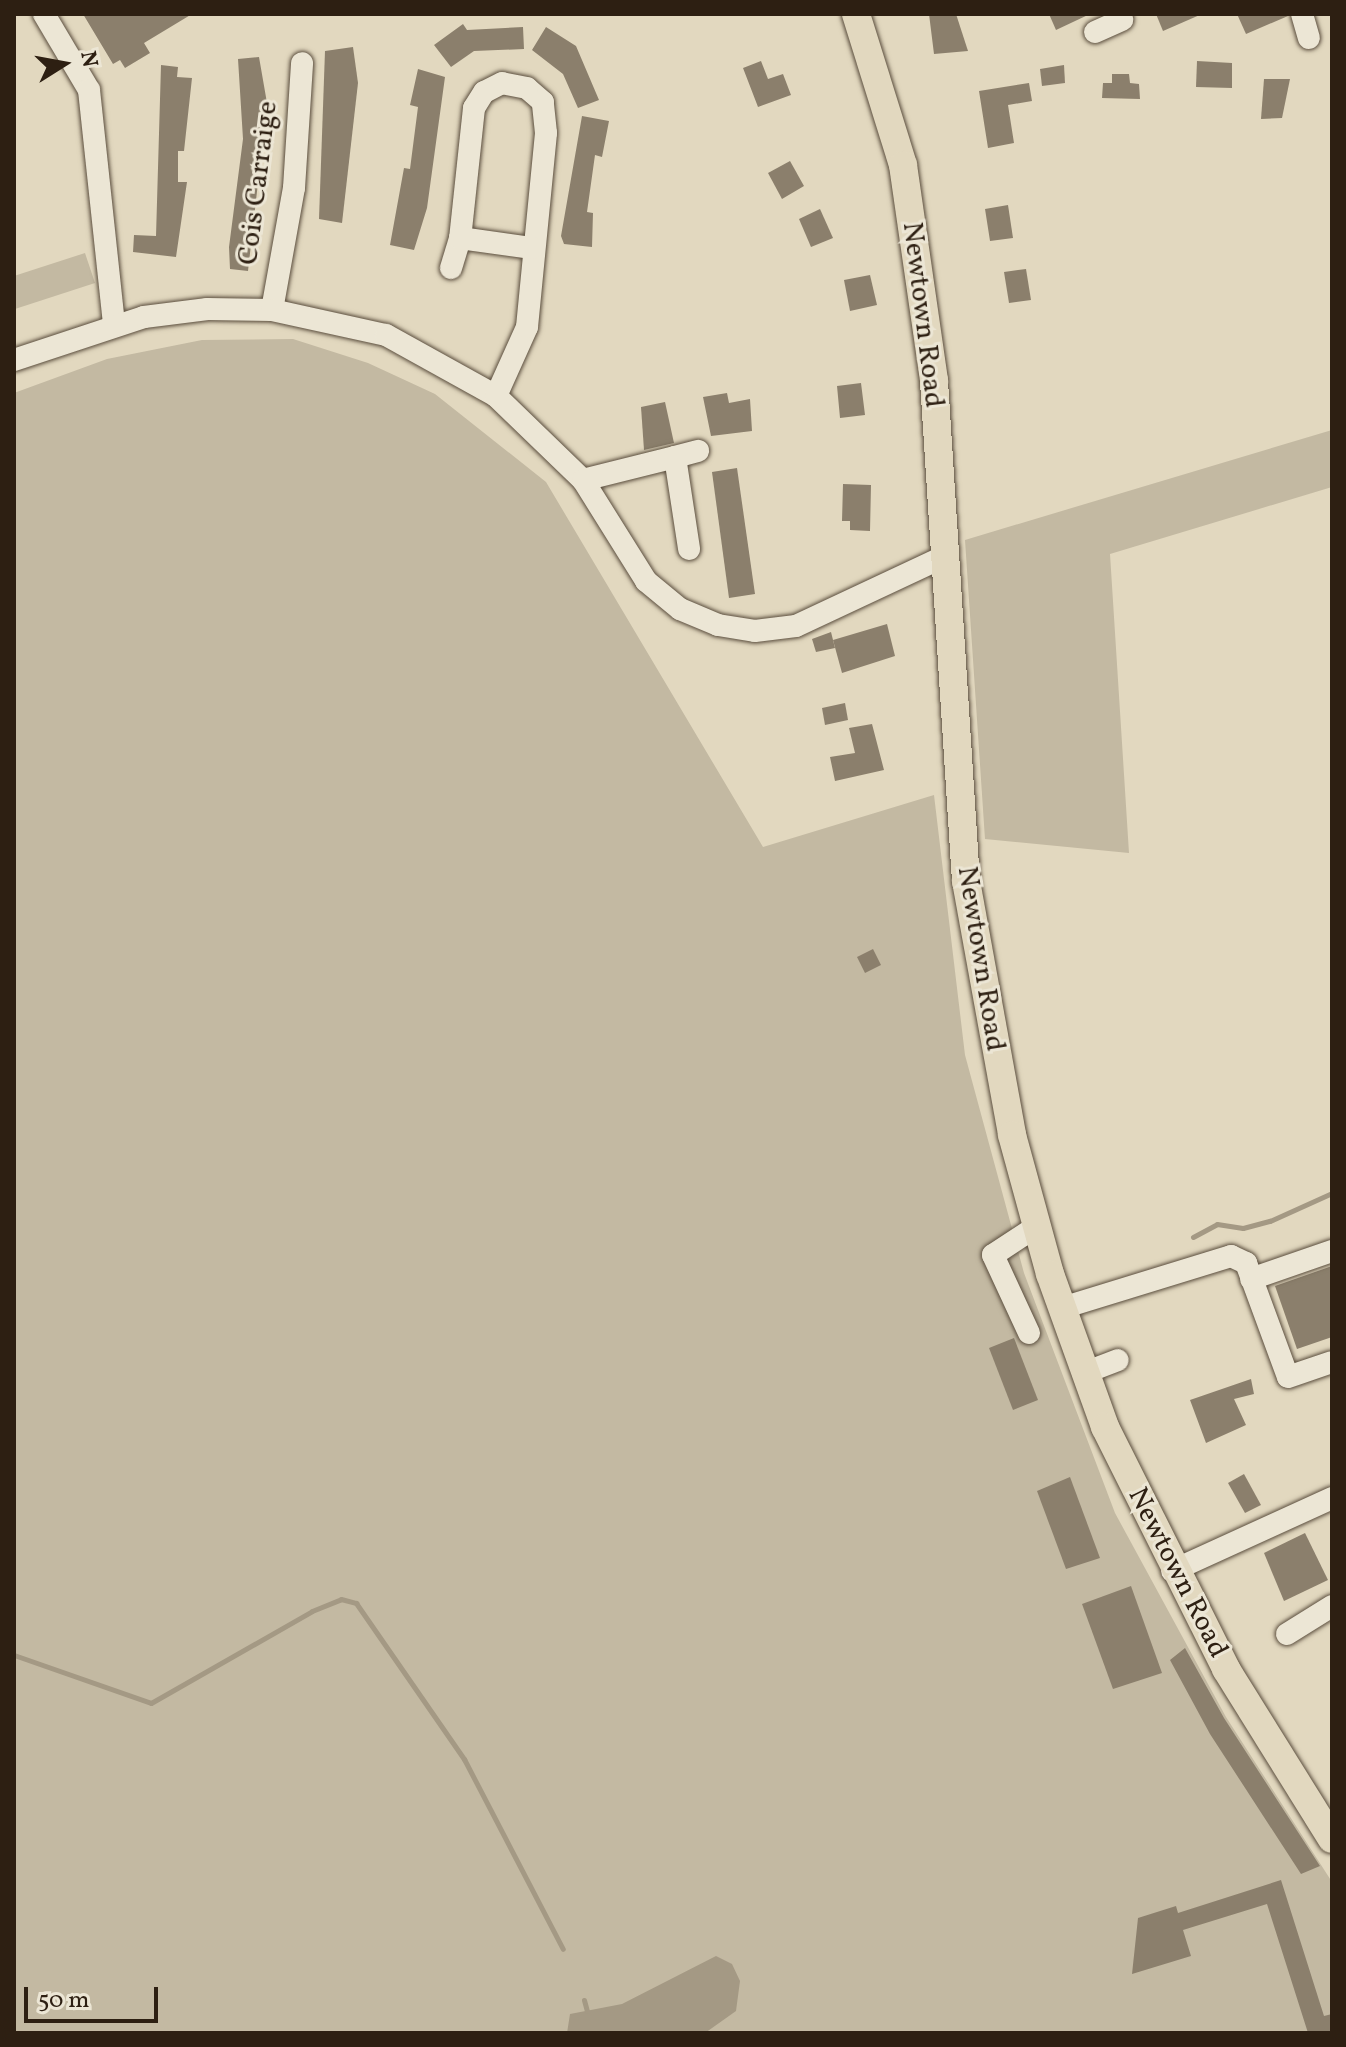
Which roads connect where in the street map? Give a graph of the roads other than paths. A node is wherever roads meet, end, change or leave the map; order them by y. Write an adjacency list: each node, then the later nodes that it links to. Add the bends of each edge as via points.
1 (44, 14): 12 (street, via 89,90)
2 (856, 14): 19 (main road, Newtown Road, via 903,165 934,381)
3 (1302, 14): 6 (street)
4 (1124, 24): 5 (street)
5 (1095, 32)
6 (1309, 38)
7 (302, 63): 11 (street, Cois Carraige, via 294,188)
8 (460, 238): 9 (street); 9 (street, via 474,108 484,92 502,83 527,88 543,102); 10 (street)
9 (532, 248): 14 (street, via 534,286 527,327)
10 (451, 268)
11 (272, 310): 12 (street, via 207,309); 14 (street, via 386,335)
12 (114, 325): 13 (street)
13 (15, 358)
14 (496, 396): 17 (street)
15 (698, 451): 16 (street)
16 (675, 457): 17 (street); 18 (street)
17 (583, 480): 19 (street, via 646,581 680,609 718,625 755,631 796,626)
18 (689, 549)
19 (943, 557): 20 (main road, Newtown Road, via 955,770 981,992)
20 (1037, 1226): 23 (main road, Newtown Road); 24 (street, via 993,1255)
21 (1332, 1251): 22 (street)
22 (1251, 1279): 23 (street, via 1246,1263 1221,1257); 26 (street, via 1288,1377)
23 (1062, 1308): 27 (main road, Newtown Road)
24 (1029, 1333)
25 (1118, 1360): 27 (street)
26 (1332, 1362)
27 (1084, 1373): 29 (main road, Newtown Road)
28 (1332, 1498): 29 (street)
29 (1172, 1571): 32 (main road, Newtown Road)
30 (1332, 1606): 31 (street)
31 (1287, 1634)
32 (1332, 1839)

